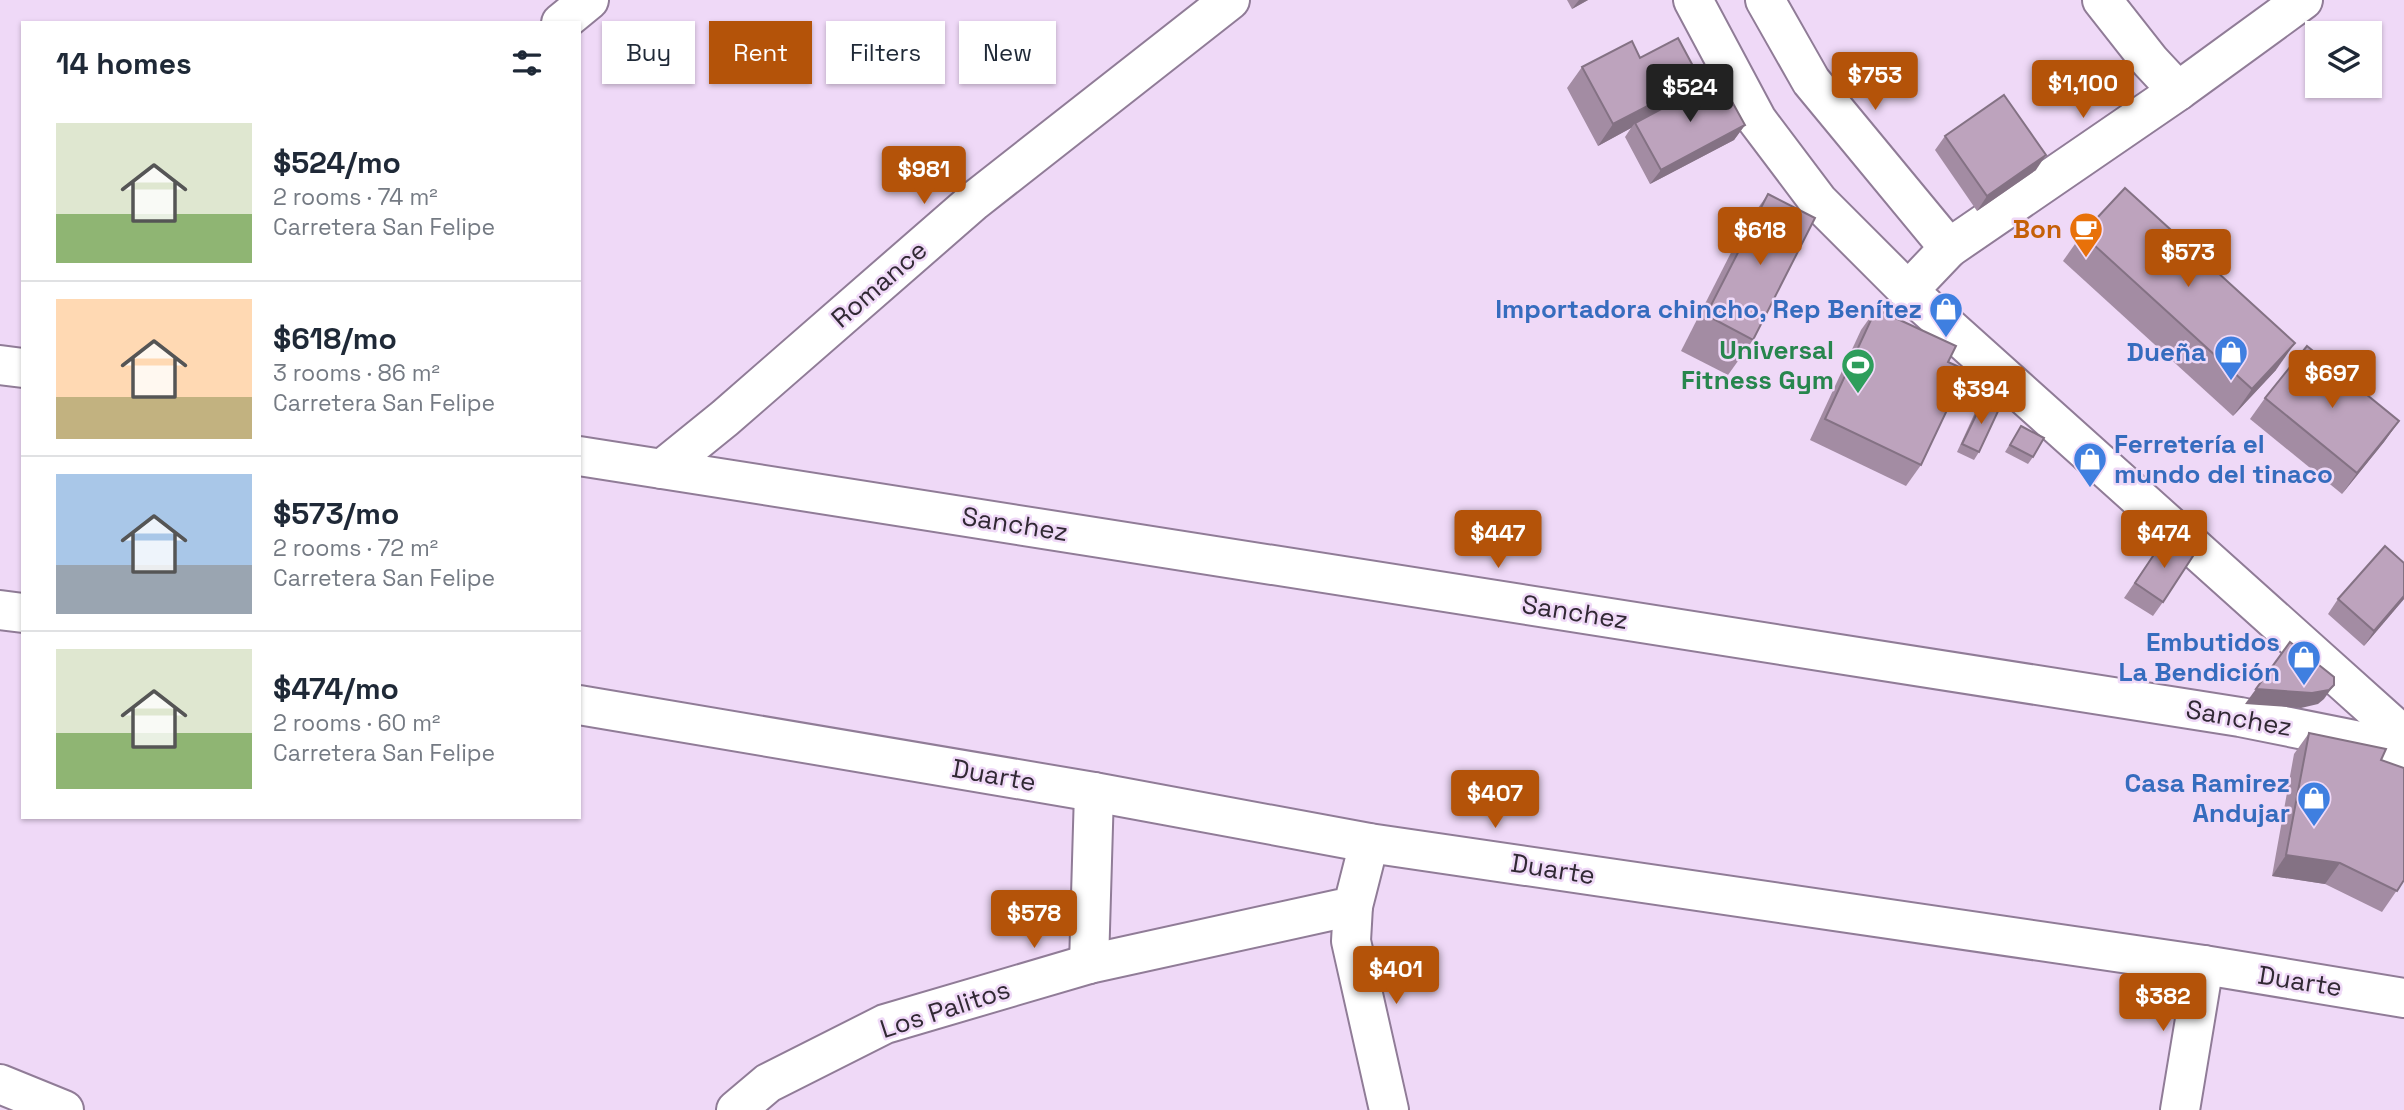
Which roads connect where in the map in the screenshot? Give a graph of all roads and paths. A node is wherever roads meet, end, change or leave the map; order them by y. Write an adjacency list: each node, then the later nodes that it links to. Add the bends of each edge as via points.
1 (589, 0): 7 (street)
2 (1230, 0): 14 (street, Romance, via 974,201)
3 (1693, 0): 10 (street, via 1757,120 1818,201)
4 (1765, 0): 9 (street, via 1811,81)
5 (2102, 0): 8 (street)
6 (2303, 0): 8 (street)
7 (563, 21)
8 (2178, 91): 9 (street)
9 (1949, 248): 10 (street)
10 (1908, 291): 18 (street)
11 (0, 365): 12 (street)
12 (21, 368)
13 (581, 456): 14 (street, Sanchez)
14 (662, 469): 19 (street, Sanchez, via 2240,717)
15 (0, 610): 16 (street)
16 (21, 613)
17 (581, 705): 20 (street, Duarte)
18 (2404, 736)
19 (2404, 750)
20 (1094, 792): 21 (street, Duarte); 23 (street)
21 (1369, 843): 22 (street); 24 (street, Duarte)
22 (1353, 906): 23 (street, Los Palitos); 29 (street, via 1352,940)
23 (1089, 964): 28 (street, Los Palitos, via 885,1024 768,1083)
24 (2204, 965): 25 (street, Duarte); 30 (street)
25 (2404, 999)
26 (0, 1084): 27 (street)
27 (64, 1110)
28 (736, 1110)
29 (1389, 1110)
30 (2180, 1110)

